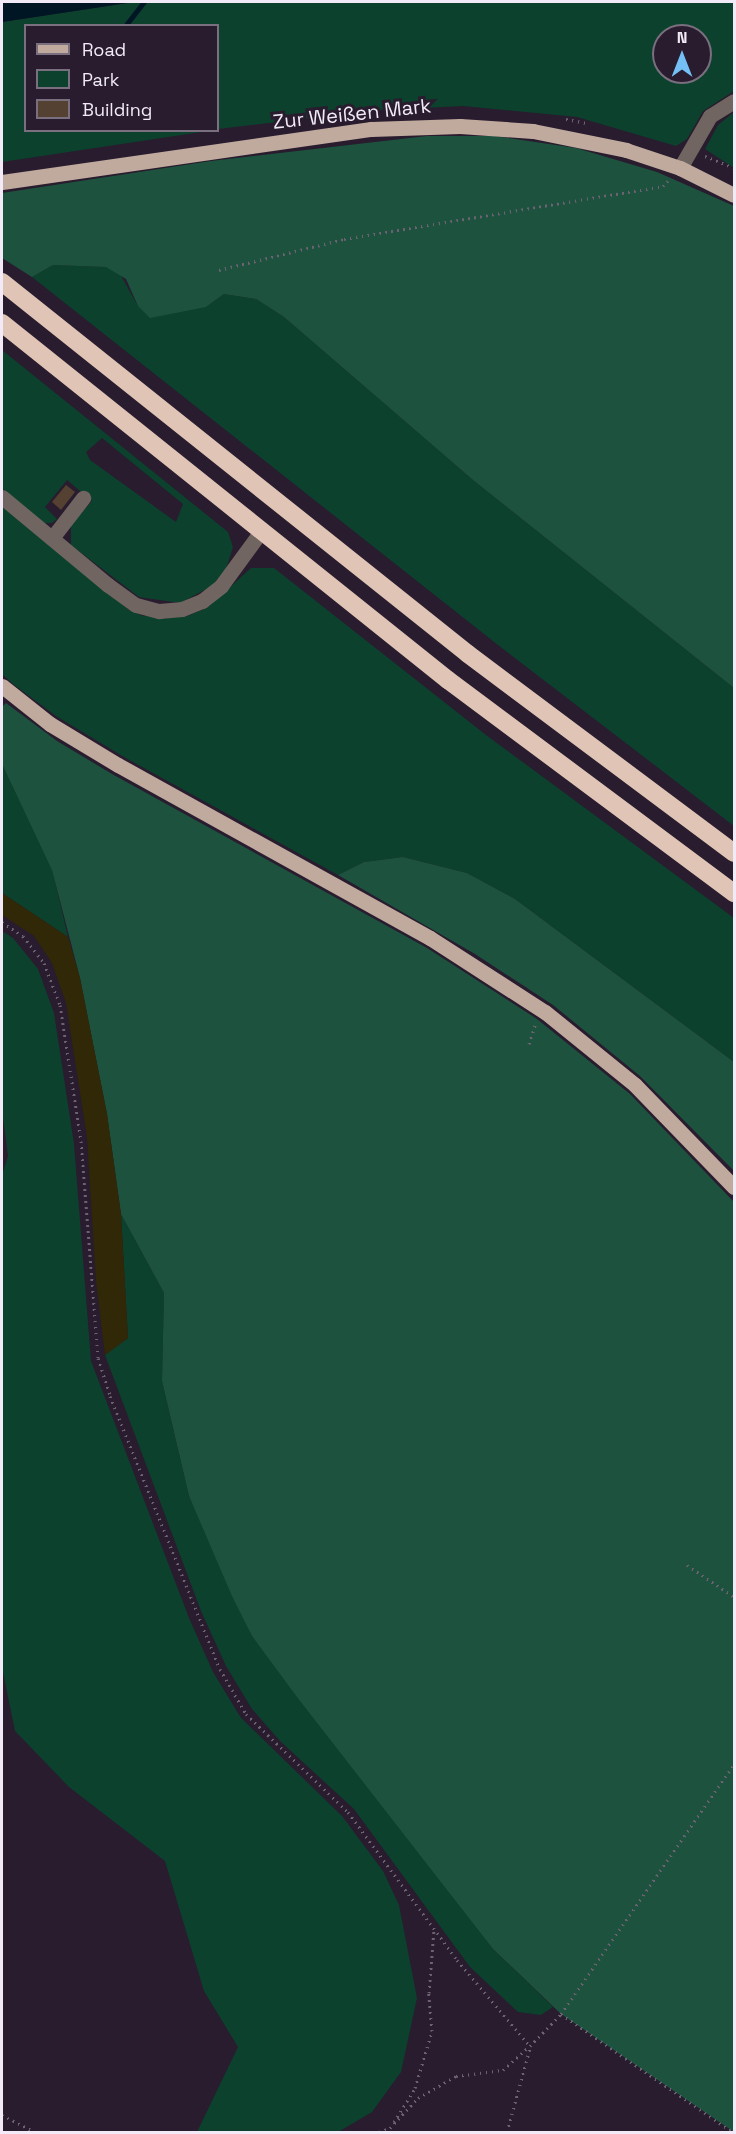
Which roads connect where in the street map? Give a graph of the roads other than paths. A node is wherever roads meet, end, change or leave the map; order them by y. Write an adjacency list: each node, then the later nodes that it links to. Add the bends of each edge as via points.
1 (735, 100): 2 (lane, via 710,116)
2 (680, 168): 3 (main road, Zur Weißen Mark, via 576,138 492,127 428,126 348,132); 4 (main road, Zur Weißen Mark)
3 (2, 182)
4 (735, 195)
5 (2, 282): 12 (highway, via 468,654)
6 (2, 323): 9 (highway)
7 (2, 497): 10 (lane)
8 (83, 498): 10 (lane)
9 (262, 530): 10 (lane, via 221,586 192,605 159,611 136,605); 13 (highway, via 448,680)
10 (51, 538)
11 (2, 686): 14 (main road, via 50,724 118,765 430,938 545,1012 635,1085)
12 (735, 853)
13 (735, 893)
14 (735, 1187)

